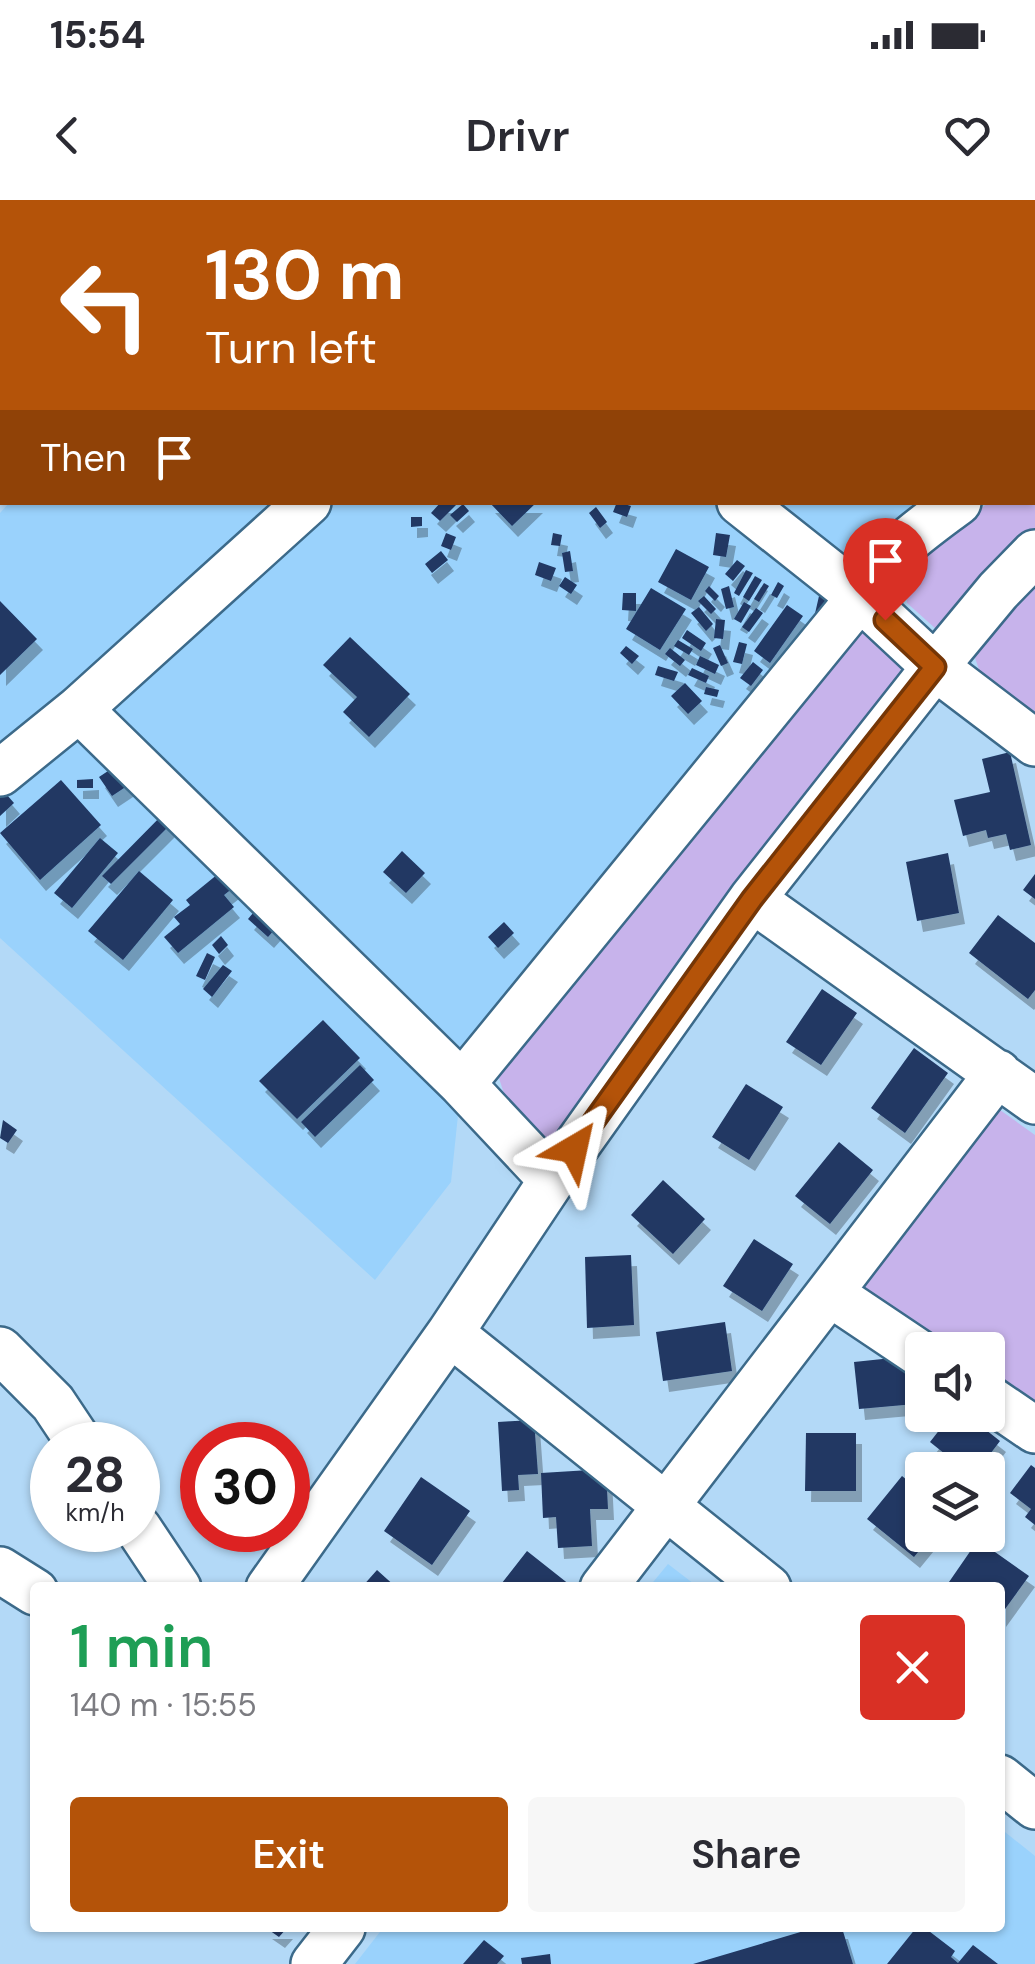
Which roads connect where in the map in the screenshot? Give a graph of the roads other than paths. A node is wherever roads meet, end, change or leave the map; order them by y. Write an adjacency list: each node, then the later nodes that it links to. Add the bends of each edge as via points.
1 (305, 505): 7 (street)
2 (744, 505): 5 (street)
3 (954, 505): 5 (street, via 900,545)
4 (1035, 553): 6 (street)
5 (860, 597): 6 (street); 12 (street)
6 (935, 667): 8 (street); 10 (street)
7 (79, 709): 9 (street); 12 (street)
8 (1035, 743)
9 (0, 773)
10 (752, 899): 11 (street); 14 (street)
11 (998, 1073): 13 (street); 15 (street)
12 (462, 1084): 14 (street)
13 (1035, 1101)
14 (552, 1180): 16 (street)
15 (830, 1294): 17 (street); 22 (street)
16 (450, 1334): 22 (street); 26 (street)
17 (905, 1345)
18 (0, 1350): 20 (street)
19 (1005, 1410): 21 (street)
20 (66, 1422)
21 (1035, 1430)
22 (667, 1504): 27 (street); 28 (street)
23 (154, 1552): 25 (street)
24 (0, 1570): 29 (street)
25 (174, 1582)
26 (273, 1582)
27 (608, 1582)
28 (761, 1582)
29 (30, 1589)
30 (1005, 1782): 31 (street)
31 (1035, 1806)
32 (339, 1932): 33 (street)
33 (314, 1964)

